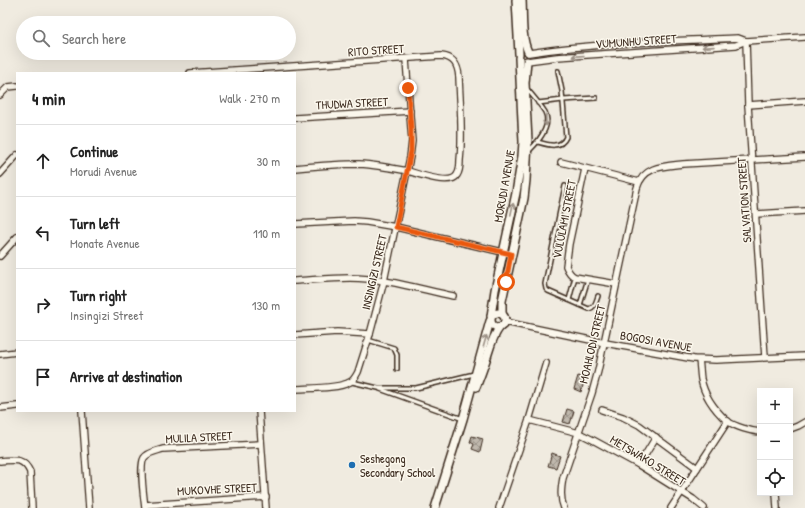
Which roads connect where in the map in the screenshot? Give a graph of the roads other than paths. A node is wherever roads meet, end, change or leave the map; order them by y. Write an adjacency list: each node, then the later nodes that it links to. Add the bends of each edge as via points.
1 (516, 0): 6 (street, MORUDI AVENUE)
2 (522, 0): 5 (street, via 523,37)
3 (805, 37): 4 (street, VUMUNHU STREET)
4 (746, 41): 5 (street, VUMUNHU STREET, via 738,38 612,44); 8 (street, VUMUNHU STREET, one-way to 8, via 736,45); 19 (street, SALVATION STREET)
5 (529, 52): 6 (street, via 522,51); 8 (street)
6 (519, 56): 8 (street, via 523,61); 39 (street, MORUDI AVENUE, one-way to 6, via 522,156)
7 (406, 59): 9 (street, RITO STREET); 20 (street, INSINGIZI STREET); 30 (street, RITO STREET, via 446,56 457,65 462,134 460,169 455,177 443,180)
8 (527, 61): 13 (street, MORUDI AVENUE)
9 (269, 70): 11 (street, RITO STREET)
10 (558, 71): 16 (lane)
11 (216, 72)
12 (16, 86): 14 (street, via 8,87)
13 (526, 88): 18 (lane); 23 (street, MORUDI AVENUE)
14 (0, 95)
15 (596, 98): 16 (lane)
16 (563, 100): 18 (lane); 22 (lane, via 566,137 564,141 552,146)
17 (805, 101): 19 (street)
18 (538, 103): 22 (lane, one-way to 22, via 546,113 544,132)
19 (748, 105): 26 (street, SALVATION STREET)
20 (410, 111): 21 (street, THUDWA STREET); 30 (street, INSINGIZI STREET, via 412,146)
21 (296, 118)
22 (538, 142): 23 (lane)
23 (528, 153): 40 (street, MORUDI AVENUE, via 524,198)
24 (16, 156): 31 (street)
25 (805, 157): 26 (street)
26 (752, 160): 32 (street, via 665,166 647,172); 35 (street, SALVATION STREET)
27 (561, 162): 29 (street)
28 (296, 168): 30 (street, via 368,164)
29 (585, 169): 32 (street); 42 (street, VULULAMI STREET, via 566,262 567,269)
30 (407, 171): 37 (street, INSINGIZI STREET)
31 (0, 174)
32 (639, 182): 46 (street, MOAHLODI STREET)
33 (565, 186): 49 (lane, via 545,284 548,291)
34 (805, 211): 35 (street)
35 (756, 214): 60 (street, SALVATION STREET)
36 (296, 224): 37 (street, via 354,221)
37 (396, 227): 39 (street); 44 (street, INSINGIZI STREET)
38 (16, 238): 41 (street)
39 (503, 251): 40 (street); 52 (street, MORUDI AVENUE)
40 (511, 254): 51 (street, MORUDI AVENUE)
41 (1, 255)
42 (575, 277): 43 (street); 49 (lane)
43 (588, 279): 46 (street); 50 (lane)
44 (384, 281): 45 (street, via 349,278); 47 (street); 55 (street, INSINGIZI STREET)
45 (296, 282)
46 (616, 284): 56 (street, MOAHLODI STREET)
47 (453, 296)
48 (598, 296): 50 (lane, via 592,308)
49 (569, 300): 50 (lane)
50 (580, 305)
51 (502, 314): 52 (street, via 495,313); 53 (street, via 505,318)
52 (491, 319): 53 (street, via 491,324 495,327); 64 (street, MORUDI AVENUE, one-way to 52)
53 (502, 325): 56 (street, BOGOSI AVENUE); 73 (street, MORUDI AVENUE, via 492,340)
54 (296, 335): 55 (street, via 337,332)
55 (369, 337): 63 (lane, via 394,348); 65 (street, INSINGIZI STREET, via 358,372)
56 (605, 343): 61 (street, BOGOSI AVENUE); 79 (street, MOAHLODI STREET)
57 (16, 352): 58 (street)
58 (0, 354)
59 (805, 356): 60 (street, BOGOSI AVENUE)
60 (765, 358): 61 (street, BOGOSI AVENUE)
61 (699, 360): 75 (street, via 704,389 714,407)
62 (546, 363): 74 (street)
63 (397, 369)
64 (476, 374): 66 (lane, via 416,388); 73 (street, MORUDI AVENUE)
65 (351, 382): 66 (lane); 67 (street)
66 (378, 388): 73 (lane)
67 (296, 389)
68 (16, 406): 69 (street)
69 (0, 408)
70 (602, 410): 80 (street, via 639,425)
71 (82, 412): 90 (street)
72 (259, 412): 81 (street)
73 (463, 419): 92 (street, MORUDI AVENUE)
74 (529, 420): 79 (street, METSWAKO STREET); 93 (street)
75 (728, 421): 78 (street); 84 (street)
76 (805, 422): 77 (street)
77 (793, 428)
78 (757, 431)
79 (579, 433): 83 (street, METSWAKO STREET); 94 (street, MOAHLODI STREET, via 561,487)
80 (656, 437): 83 (street); 84 (street)
81 (261, 444): 87 (street); 88 (street, MULILA STREET, via 163,449 148,454 142,462)
82 (0, 461): 89 (street, via 20,461 28,466)
83 (639, 465): 85 (street, METSWAKO STREET)
84 (697, 468): 85 (street)
85 (681, 492): 95 (street); 96 (street, METSWAKO STREET)
86 (776, 496): 97 (street)
87 (266, 497): 88 (street, MUKOVHE STREET); 91 (street)
88 (145, 506)
89 (32, 508)
90 (89, 508)
91 (266, 508)
92 (435, 508)
93 (499, 508)
94 (564, 508)
95 (671, 508)
96 (704, 508)
97 (777, 508)

